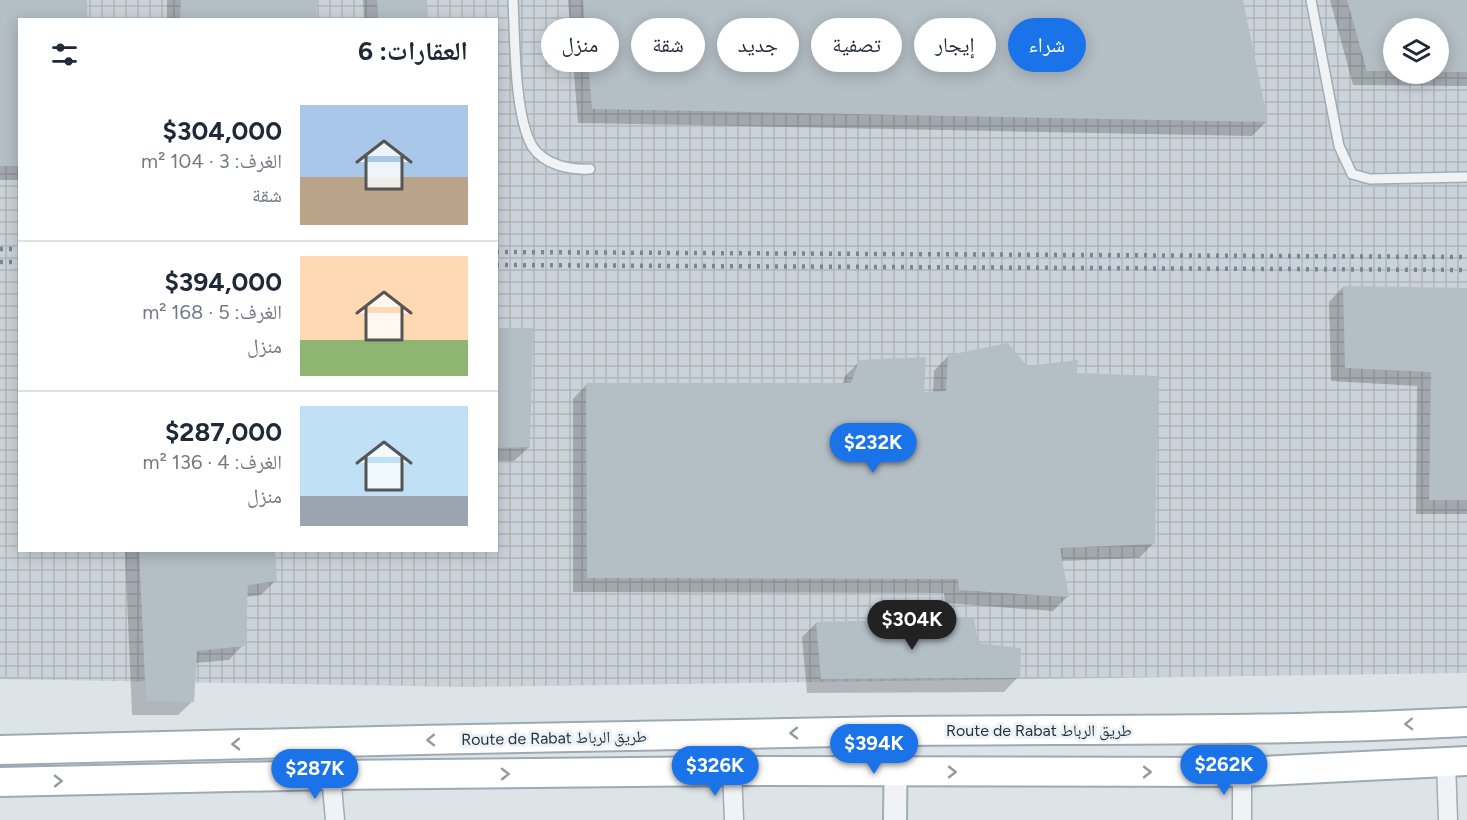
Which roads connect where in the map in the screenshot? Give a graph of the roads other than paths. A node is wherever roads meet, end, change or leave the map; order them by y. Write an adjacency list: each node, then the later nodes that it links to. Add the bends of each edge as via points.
1 (513, 0): 3 (lane, via 520,111 533,147 562,167)
2 (1311, 0): 4 (lane, via 1339,146 1352,174 1370,179)
3 (590, 169)
4 (1467, 177)
5 (1467, 722): 6 (main road, Route de Rabat طريق الرباط, one-way to 6, via 1245,729)
6 (896, 731): 7 (main road, Route de Rabat طريق الرباط, one-way to 7); 10 (street)
7 (0, 750)
8 (1457, 762): 11 (main road); 18 (street)
9 (732, 771): 10 (main road); 12 (main road, one-way to 9); 15 (street)
10 (894, 771): 11 (main road, one-way to 11); 16 (street)
11 (1242, 772): 17 (street)
12 (331, 775): 13 (main road, one-way to 12); 14 (street)
13 (0, 782)
14 (335, 820)
15 (734, 820)
16 (895, 820)
17 (1242, 820)
18 (1448, 820)

